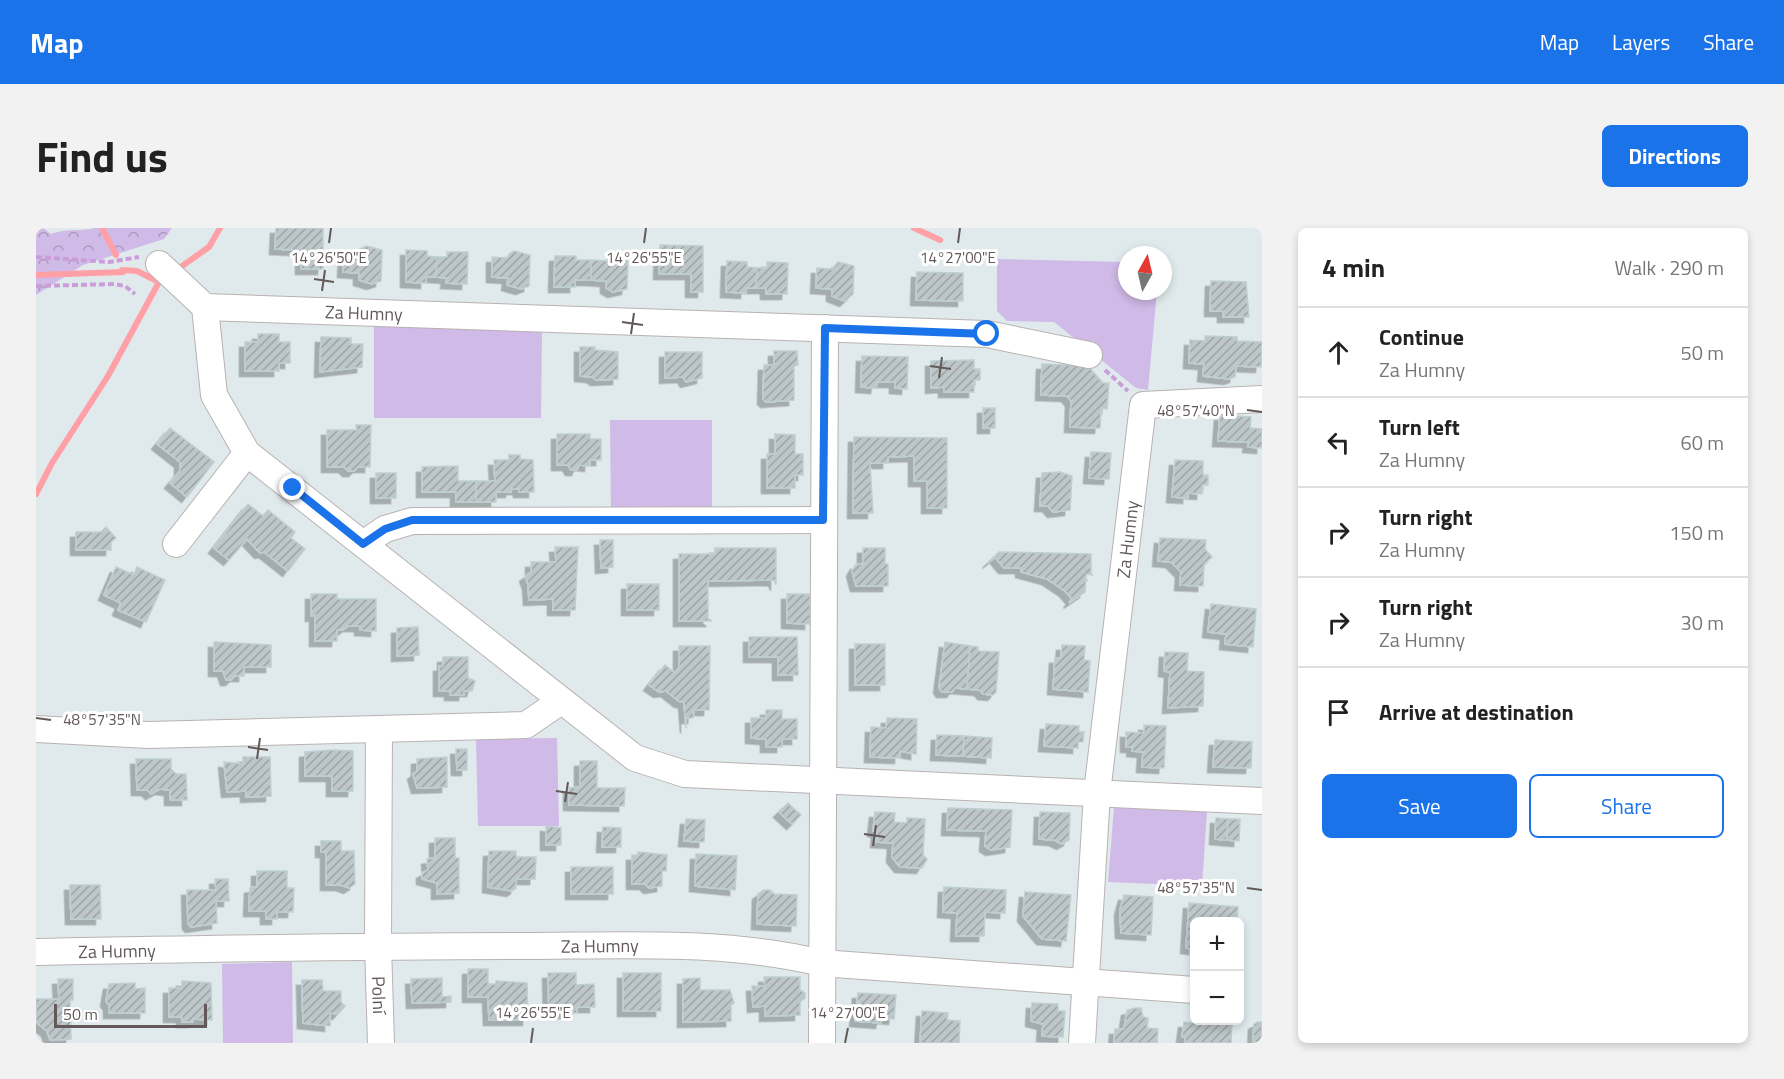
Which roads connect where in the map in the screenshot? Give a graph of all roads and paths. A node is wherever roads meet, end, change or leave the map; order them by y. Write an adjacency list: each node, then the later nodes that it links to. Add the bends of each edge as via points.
1 (36, 257): 2 (path, via 109,262)
2 (153, 259): 5 (street)
3 (36, 286): 4 (path, via 114,284)
4 (135, 294)
5 (205, 308): 6 (street, Za Humny); 10 (street, via 214,395)
6 (825, 328): 7 (street, Za Humny, via 987,334); 11 (street)
7 (1089, 355): 9 (path)
8 (1262, 399): 9 (street)
9 (1143, 405): 18 (street, Za Humny)
10 (247, 453): 12 (street); 13 (street)
11 (823, 520): 13 (street, via 412,520 385,529); 17 (street)
12 (176, 544)
13 (363, 544): 14 (street)
14 (561, 701): 16 (street, via 526,725); 17 (street, via 635,758 666,770)
15 (36, 729): 16 (street, via 149,735)
16 (379, 729): 20 (street)
17 (823, 780): 18 (street); 22 (street)
18 (1097, 793): 19 (street); 23 (street, Za Humny)
19 (1262, 801)
20 (378, 946): 21 (street, Za Humny); 22 (street, Za Humny, via 677,945 782,953); 25 (street, Polní)
21 (36, 952)
22 (821, 963): 23 (street, Za Humny); 26 (street)
23 (1086, 982): 24 (street, Za Humny); 27 (street, Za Humny)
24 (1190, 990)
25 (381, 1043)
26 (822, 1043)
27 (1082, 1043)

